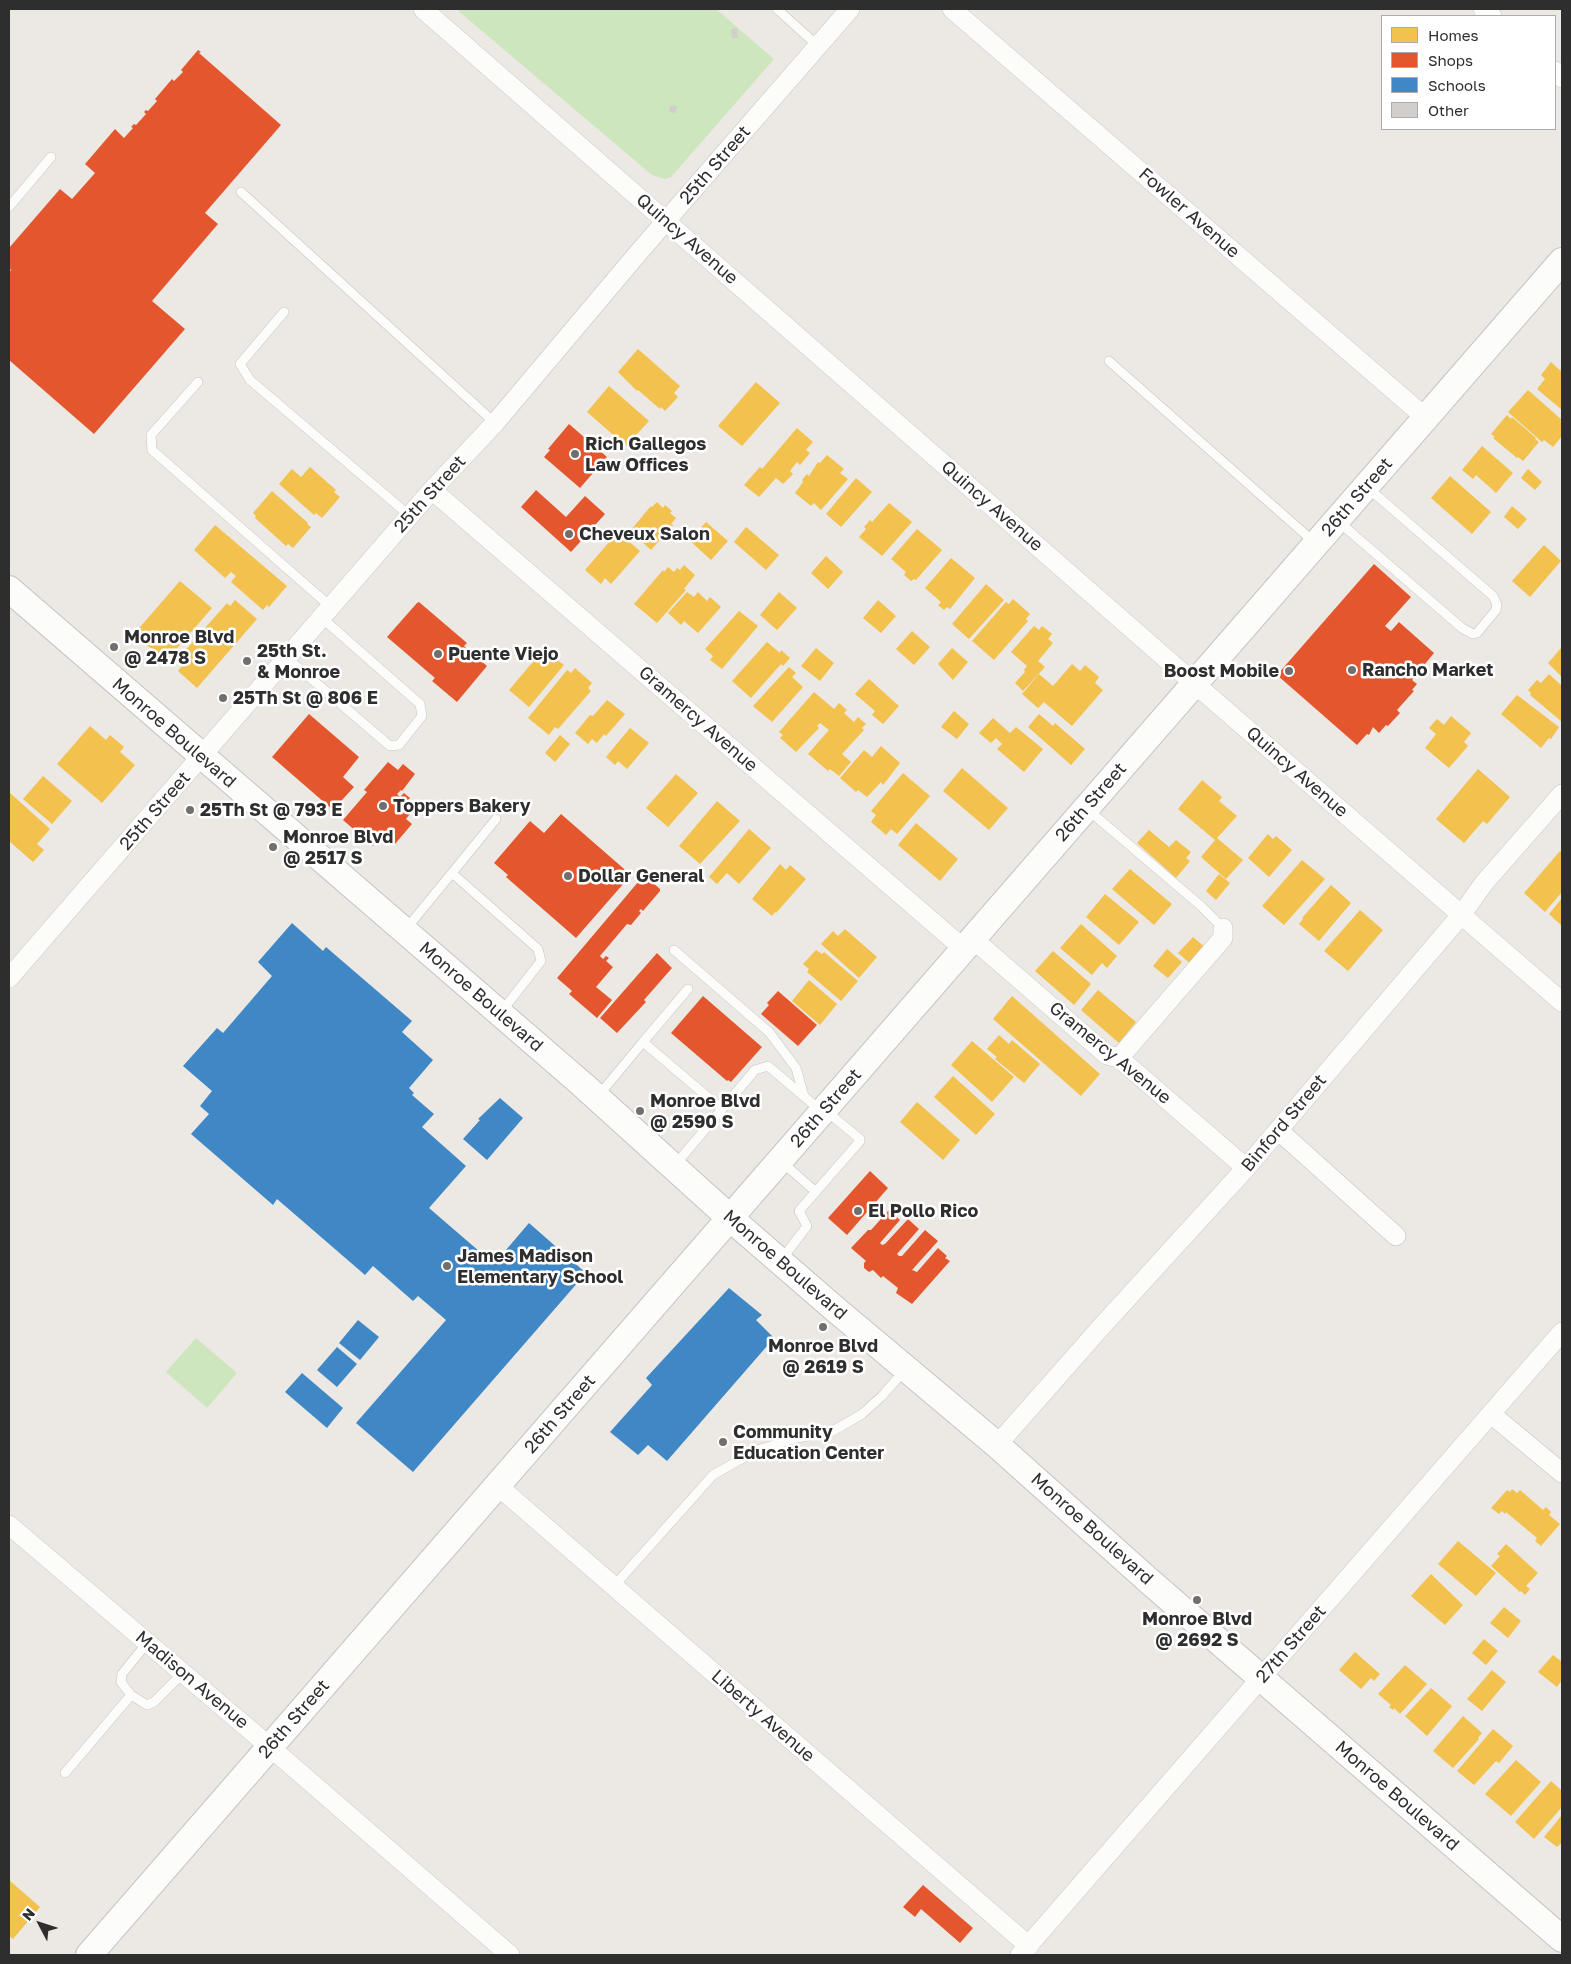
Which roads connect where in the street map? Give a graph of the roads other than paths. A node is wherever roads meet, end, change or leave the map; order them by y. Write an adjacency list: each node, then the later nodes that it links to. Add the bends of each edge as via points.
1 (423, 9): 9 (street, Quincy Avenue)
2 (777, 9): 5 (lane)
3 (850, 9): 5 (street, 25th Street)
4 (952, 9): 14 (street, Fowler Avenue)
5 (818, 46): 9 (street, 25th Street)
6 (51, 157): 8 (lane)
7 (241, 192): 15 (lane)
8 (9, 208)
9 (666, 221): 15 (street, 25th Street); 24 (street, Quincy Avenue)
10 (1562, 261): 14 (street, 26th Street)
11 (284, 312): 18 (lane, via 240,364 250,380)
12 (1108, 361): 20 (lane)
13 (198, 382): 22 (lane, via 151,435 152,450)
14 (1426, 418): 16 (street, 26th Street)
15 (495, 423): 17 (street, 25th Street)
16 (1366, 486): 19 (street, 26th Street); 19 (lane, via 1493,596 1498,605 1496,610 1477,633 1462,628)
17 (432, 490): 18 (street, 25th Street); 33 (street, Gramercy Avenue)
18 (410, 516): 22 (street, 25th Street)
19 (1337, 520): 20 (street, 26th Street)
20 (1316, 544): 24 (street, 26th Street)
21 (9, 589): 25 (street, Monroe Boulevard)
22 (327, 613): 23 (street, 25th Street); 23 (lane, via 420,704 422,716 399,745 390,746)
23 (287, 658): 25 (street, 25th Street)
24 (1194, 684): 27 (street, 26th Street); 30 (street, Quincy Avenue)
25 (202, 757): 32 (street, Monroe Boulevard); 35 (street, 25th Street)
26 (1562, 794): 30 (street, Binford Street, via 1484,883)
27 (1086, 808): 31 (lane); 33 (street, 26th Street)
28 (496, 819): 29 (lane)
29 (452, 873): 32 (lane); 38 (lane, via 538,949 541,961)
30 (1462, 914): 37 (street, Quincy Avenue); 44 (street, Binford Street)
31 (1223, 928): 40 (street, via 1223,938)
32 (405, 931): 38 (street, Monroe Boulevard)
33 (969, 944): 40 (street, Gramercy Avenue, via 1107,1055); 42 (street, 26th Street)
34 (674, 950): 42 (lane, via 769,1032 796,1068)
35 (9, 978)
36 (688, 989): 39 (lane)
37 (1562, 1002)
38 (500, 1013): 41 (street, Monroe Boulevard)
39 (643, 1042): 41 (lane); 43 (lane)
40 (1119, 1058): 47 (street, Gramercy Avenue)
41 (597, 1097): 46 (street, Monroe Boulevard)
42 (817, 1106): 43 (lane, via 768,1066 755,1070); 45 (street, 26th Street); 48 (lane, via 860,1141)
43 (722, 1109): 46 (lane)
44 (1278, 1130): 47 (street, Binford Street); 50 (street)
45 (780, 1160): 48 (lane); 49 (street, 26th Street)
46 (674, 1167): 49 (street, Monroe Boulevard)
47 (1246, 1168): 55 (street, Binford Street)
48 (816, 1192): 51 (lane, via 799,1211 807,1226)
49 (730, 1218): 51 (street, Monroe Boulevard); 57 (street, 26th Street)
50 (1396, 1236)
51 (780, 1261): 53 (street, Monroe Boulevard)
52 (1562, 1332): 54 (street, 27th Street)
53 (907, 1368): 55 (street, Monroe Boulevard); 59 (lane, via 862,1414 833,1431 757,1450 713,1475)
54 (1491, 1414): 56 (street); 62 (street, 27th Street)
55 (997, 1445): 62 (street, Monroe Boulevard)
56 (1562, 1473)
57 (498, 1486): 59 (street, Liberty Avenue); 64 (street, 26th Street)
58 (9, 1525): 60 (street, Madison Avenue)
59 (614, 1586): 67 (street, Liberty Avenue)
60 (147, 1643): 61 (street, Madison Avenue); 63 (lane, via 122,1674 121,1682)
61 (182, 1672): 63 (lane, via 147,1706); 64 (street, Madison Avenue)
62 (1261, 1678): 66 (street, Monroe Boulevard); 67 (street, 27th Street)
63 (131, 1695): 65 (lane)
64 (270, 1747): 68 (street, 26th Street); 69 (street, Madison Avenue)
65 (65, 1772)
66 (1562, 1939)
67 (1025, 1950)
68 (89, 1955)
69 (510, 1955)

